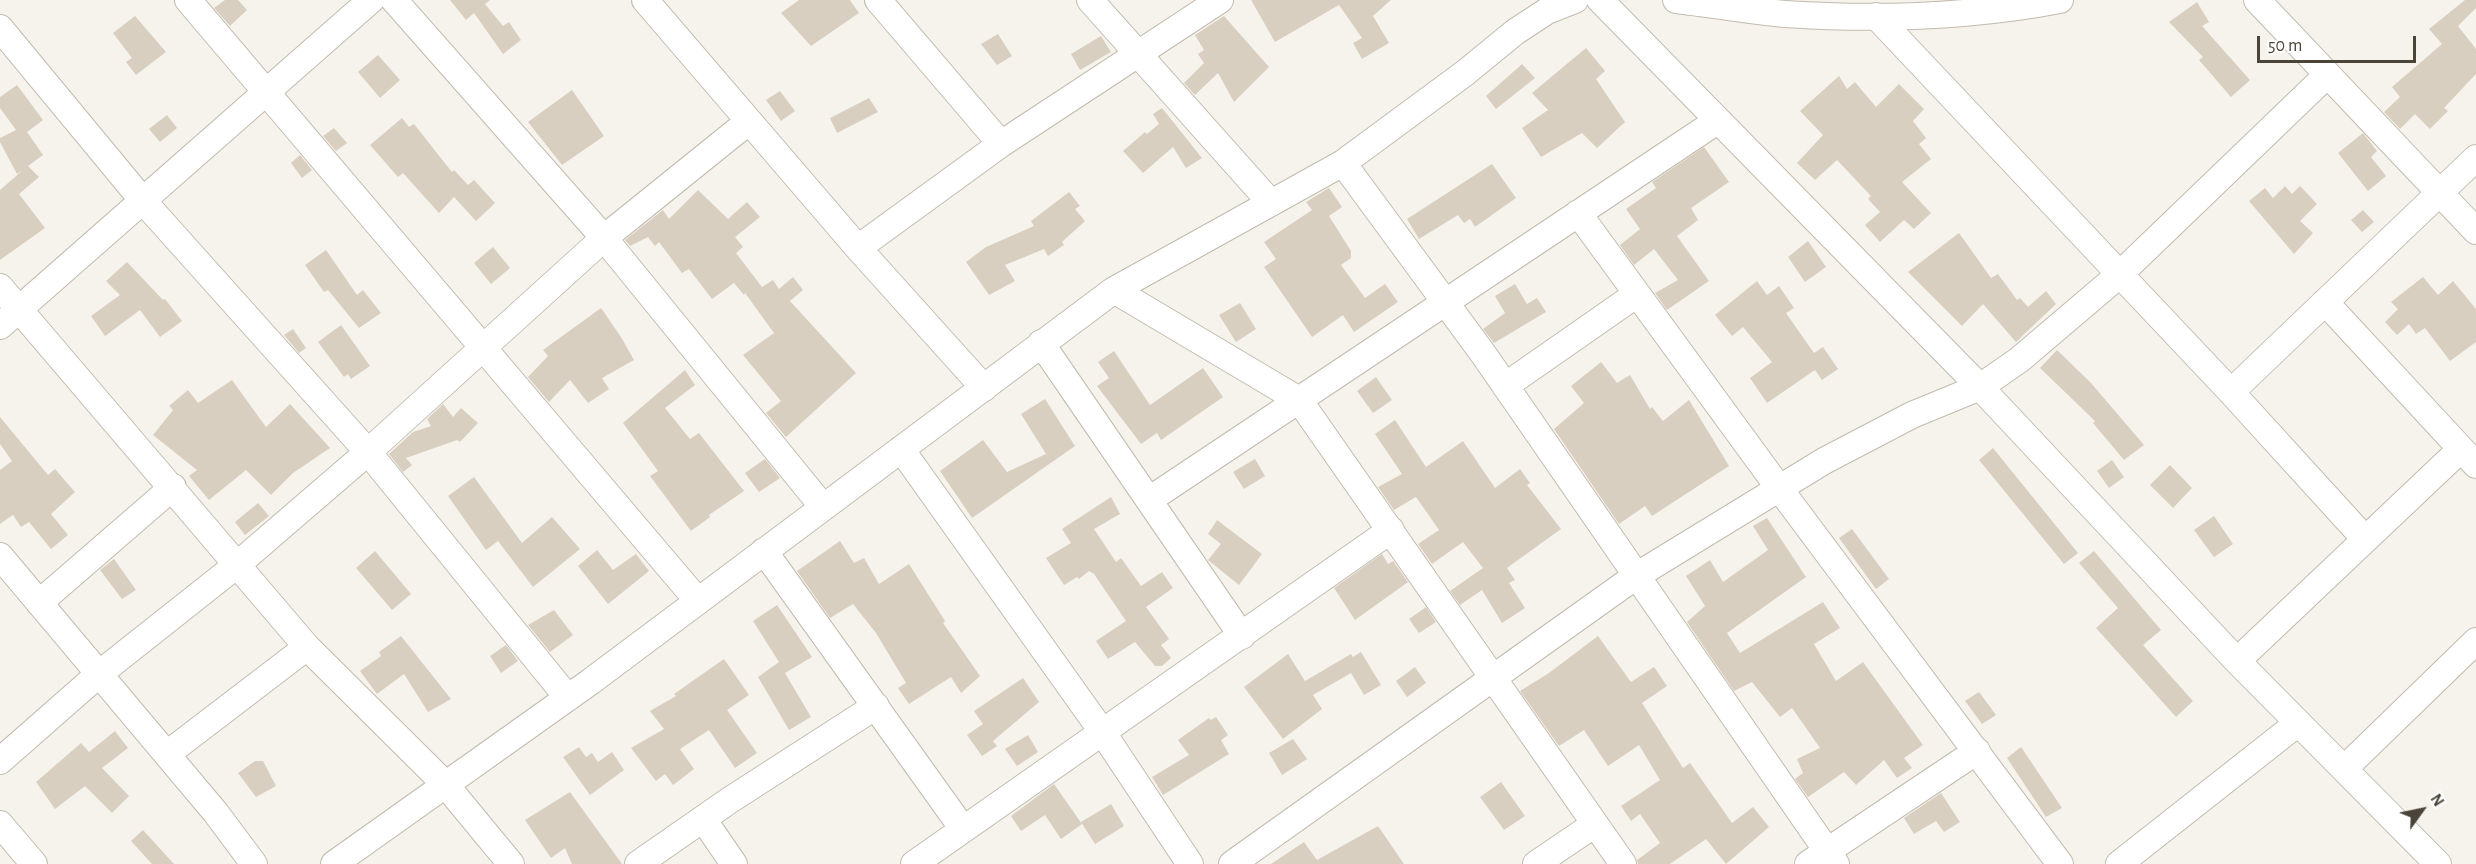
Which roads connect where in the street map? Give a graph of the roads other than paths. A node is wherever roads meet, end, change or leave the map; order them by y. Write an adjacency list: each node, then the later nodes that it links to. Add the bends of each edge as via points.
1 (188, 0): 19 (street)
2 (371, 0): 19 (street)
3 (394, 0): 30 (street)
4 (645, 0): 21 (street)
5 (878, 0): 22 (street)
6 (1090, 0): 17 (street)
7 (1220, 0): 17 (street)
8 (1571, 0): 24 (street, via 1515,32 1465,74)
9 (1600, 0): 20 (street)
10 (1676, 0): 14 (street)
11 (2060, 0): 13 (street)
12 (2257, 0): 18 (street)
13 (2005, 5): 15 (street)
14 (1779, 7): 15 (street)
15 (1876, 16): 32 (street)
16 (0, 28): 26 (street)
17 (1137, 55): 22 (street); 27 (street)
18 (2327, 75): 25 (street); 32 (street)
19 (266, 91): 26 (street); 40 (street)
20 (1717, 121): 28 (street); 42 (street)
21 (748, 122): 30 (street); 31 (street)
22 (1001, 144): 31 (street)
23 (2476, 158): 25 (street)
24 (1343, 163): 27 (street); 36 (street)
25 (2439, 192): 29 (street); 37 (street)
26 (144, 202): 38 (street); 47 (street)
27 (1271, 203): 34 (street)
28 (1578, 213): 35 (street); 36 (street)
29 (2476, 231)
30 (604, 238): 40 (street); 52 (street)
31 (858, 248): 43 (street)
32 (2119, 275): 42 (street, via 2056,330); 44 (street)
33 (0, 287): 38 (street)
34 (1114, 290): 39 (street); 45 (street)
35 (1637, 294): 41 (street); 50 (street)
36 (1445, 301): 41 (street); 45 (street)
37 (2325, 302): 44 (street); 48 (street)
38 (9, 318): 49 (street)
39 (1041, 343): 43 (street); 51 (street)
40 (483, 348): 47 (street); 59 (street)
41 (1505, 386): 58 (street)
42 (1980, 387): 50 (street, via 1912,415); 64 (street)
43 (984, 388): 46 (street)
44 (2231, 392): 54 (street)
45 (1299, 400): 51 (street); 53 (street)
46 (901, 449): 52 (street); 70 (street)
47 (368, 452): 57 (street); 67 (street)
48 (2468, 457): 54 (street)
49 (173, 487): 57 (street); 60 (street)
50 (1779, 488): 58 (street); 71 (street)
51 (1149, 500): 61 (street)
52 (823, 507): 55 (street)
53 (1391, 530): 61 (street); 66 (street)
54 (2365, 539): 64 (street)
55 (764, 551): 59 (street); 68 (street)
56 (0, 556): 60 (street)
57 (238, 564): 63 (street); 65 (street)
58 (1636, 576): 66 (street); 80 (street)
59 (698, 601): 67 (street)
60 (39, 603): 65 (street)
61 (1242, 636): 70 (street)
62 (2476, 641): 74 (street)
63 (307, 647): 72 (street); 75 (street)
64 (2237, 661): 69 (street)
65 (99, 674): 72 (street); 73 (street)
66 (1493, 677): 78 (street); 89 (street)
67 (568, 698): 75 (street)
68 (876, 706): 76 (street); 79 (street)
69 (2298, 723): 74 (street); 93 (street)
70 (1101, 730): 79 (street); 88 (street)
71 (1977, 751): 80 (street); 92 (street)
72 (167, 754): 82 (street)
73 (0, 761)
74 (2345, 768): 94 (street)
75 (445, 784): 83 (street); 84 (street)
76 (703, 819): 85 (street); 86 (street)
77 (0, 824): 81 (street)
78 (1595, 824): 90 (street); 91 (street)
79 (963, 829): 87 (street)
80 (1824, 860)
81 (34, 864)
82 (254, 864)
83 (334, 864)
84 (511, 864)
85 (638, 864)
86 (734, 864)
87 (914, 864)
88 (1190, 864)
89 (1232, 864)
90 (1536, 864)
91 (1623, 864)
92 (2060, 864)
93 (2119, 864)
94 (2438, 864)

